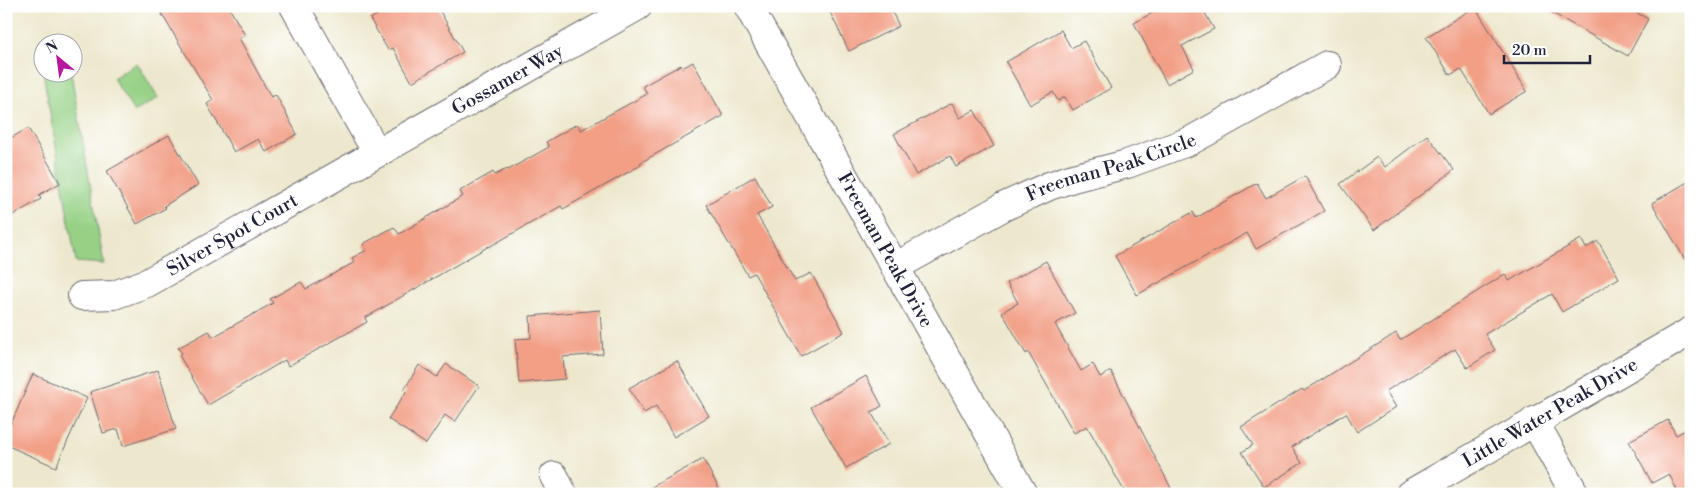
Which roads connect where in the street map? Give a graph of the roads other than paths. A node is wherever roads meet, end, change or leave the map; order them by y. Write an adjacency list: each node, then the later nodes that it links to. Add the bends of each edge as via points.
1 (294, 6): 5 (street)
2 (748, 6): 6 (street, Freeman Peak Drive)
3 (631, 8): 5 (street, Gossamer Way)
4 (1326, 65): 6 (street, Freeman Peak Circle, via 1190,141 1042,189)
5 (377, 153): 7 (street, Silver Spot Court, via 147,283 114,295)
6 (895, 267): 10 (street, Freeman Peak Drive)
7 (82, 296)
8 (1691, 331): 9 (street, Little Water Peak Drive)
9 (1534, 421): 11 (street, Little Water Peak Drive); 12 (street)
10 (1023, 494)
11 (1410, 494)
12 (1575, 494)

